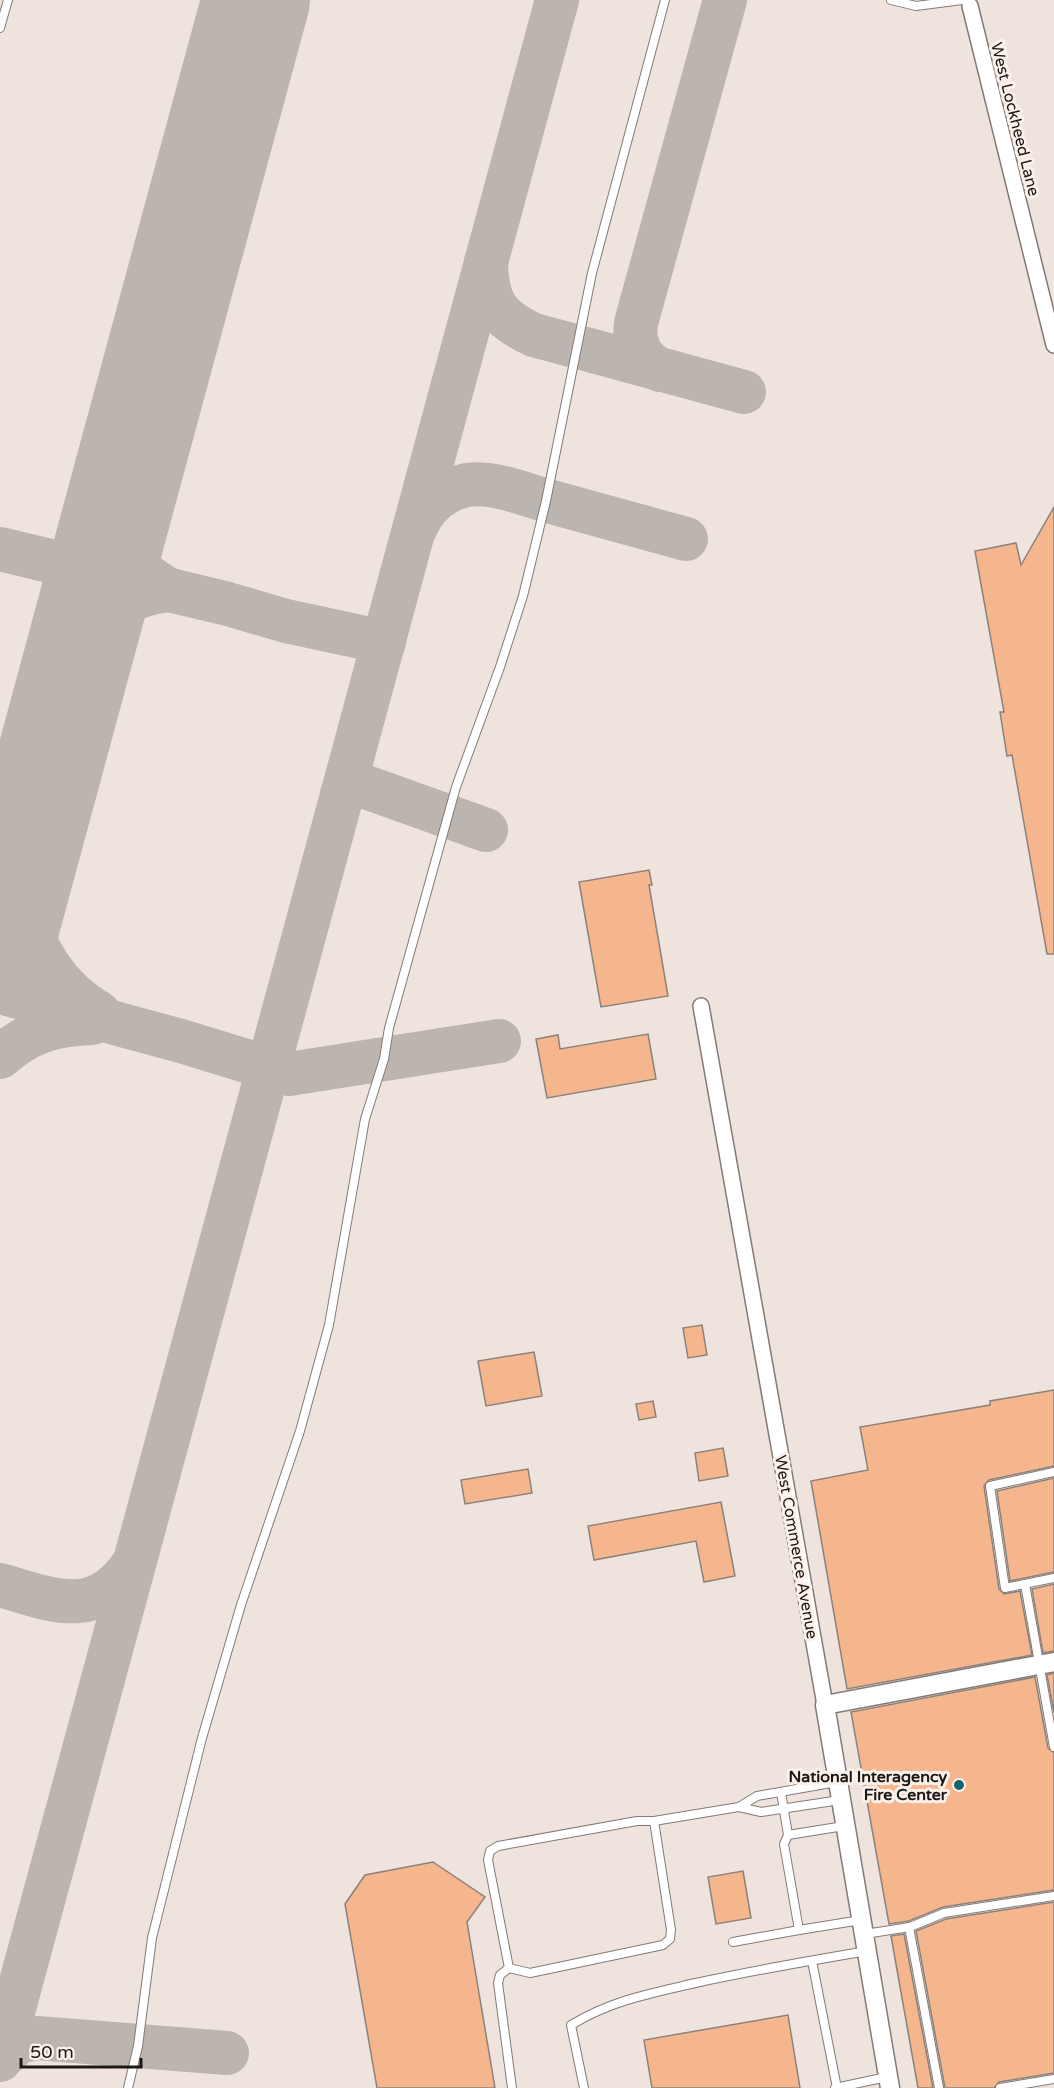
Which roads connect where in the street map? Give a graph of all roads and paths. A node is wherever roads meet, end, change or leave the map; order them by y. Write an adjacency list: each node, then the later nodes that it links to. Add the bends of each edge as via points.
1 (8, 0): 5 (lane)
2 (665, 0): 31 (lane, via 592,273 523,596 456,787 365,1119 328,1325 300,1431 241,1605 202,1738 152,1938 138,2046)
3 (891, 0): 4 (lane, via 916,6)
4 (967, 2): 6 (street, West Lockheed Lane)
5 (0, 28)
6 (1054, 345)
7 (700, 1006): 12 (street, West Commerce Avenue)
8 (1054, 1472): 10 (lane, via 990,1486 1005,1588)
9 (1054, 1578): 10 (lane)
10 (1025, 1584): 11 (lane)
11 (1047, 1664): 12 (street); 13 (lane)
12 (825, 1705): 14 (street, West Commerce Avenue)
13 (1054, 1745)
14 (838, 1781): 15 (lane); 16 (street, West Commerce Avenue)
15 (781, 1792): 17 (lane, via 757,1796); 18 (lane)
16 (841, 1800): 18 (lane); 20 (street, West Commerce Avenue)
17 (739, 1807): 18 (lane, via 761,1812); 19 (lane)
18 (783, 1809): 21 (lane)
19 (654, 1821): 28 (lane, via 670,1939 663,1945 530,1972); 28 (lane, via 498,1846 490,1851 488,1860)
20 (846, 1825): 21 (lane); 25 (street, West Commerce Avenue)
21 (788, 1835): 24 (lane, via 784,1844)
22 (1054, 1896): 23 (lane, via 944,1913)
23 (909, 1927): 25 (lane); 35 (lane)
24 (799, 1929): 25 (lane); 26 (lane)
25 (864, 1935): 27 (lane); 30 (street, West Commerce Avenue)
26 (733, 1942)
27 (812, 1961): 33 (lane, via 639,1996 596,2010 571,2025); 34 (lane)
28 (509, 1968): 32 (lane, via 500,1975 498,1983)
29 (1054, 2079): 36 (lane)
30 (889, 2082): 34 (lane)
31 (128, 2088)
32 (512, 2088)
33 (584, 2088)
34 (836, 2088)
35 (939, 2088)
36 (1000, 2088)

